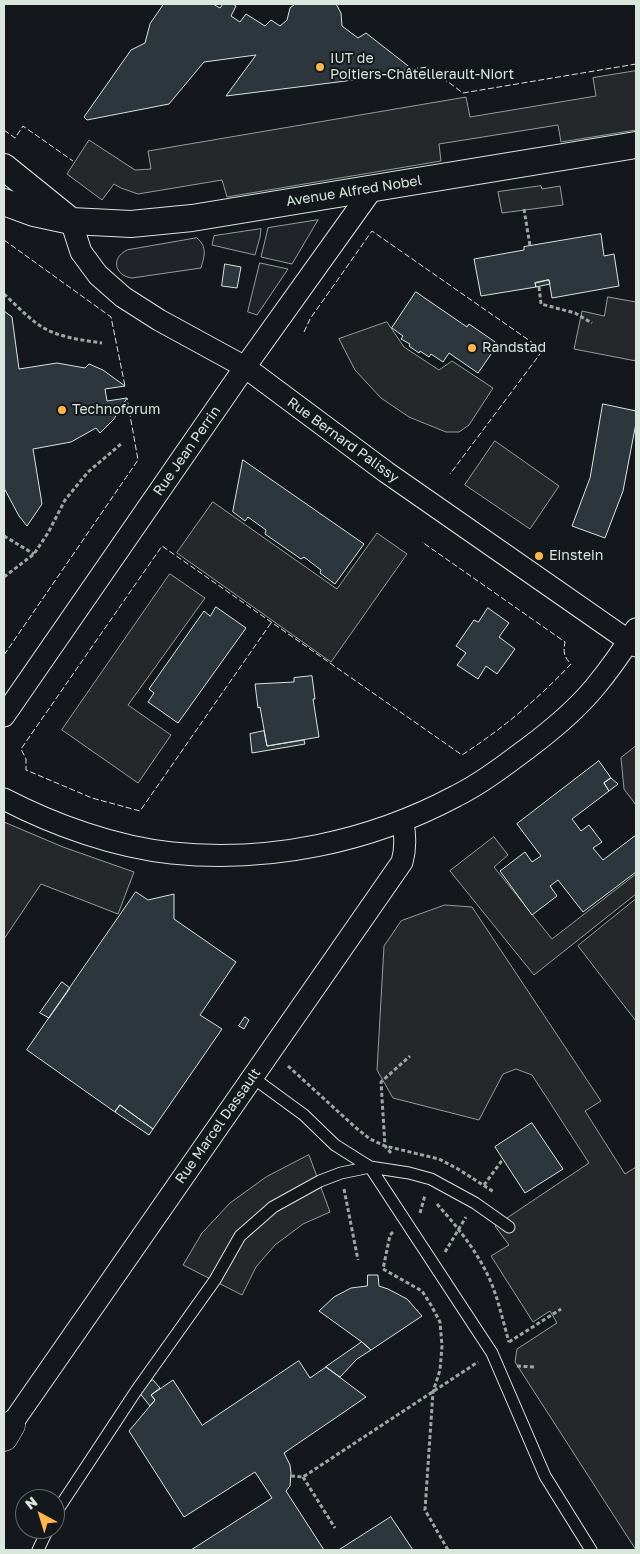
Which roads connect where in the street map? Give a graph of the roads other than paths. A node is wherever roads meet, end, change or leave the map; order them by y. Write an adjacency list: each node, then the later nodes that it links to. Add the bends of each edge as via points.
1 (636, 146): 3 (street, Avenue Alfred Nobel)
2 (4, 167): 5 (street)
3 (373, 188): 5 (street, Avenue Alfred Nobel, via 140,224); 6 (street, Rue Jean Perrin)
4 (4, 202): 5 (street, Avenue Alfred Nobel, via 34,213)
5 (70, 220): 6 (street, Rue Bernard Palissy, via 81,252 98,275 123,297)
6 (245, 367): 7 (street, Rue Bernard Palissy, via 386,472); 8 (street, Rue Jean Perrin)
7 (634, 638): 10 (street, via 594,688 552,729 468,789)
8 (4, 716)
9 (4, 799): 10 (street, via 38,816 125,844 222,856 277,852 340,841)
10 (403, 821): 11 (street, Rue Marcel Dassault, via 405,850 402,862)
11 (252, 1077): 12 (lane, via 304,1115 335,1145); 14 (street, Rue Marcel Dassault)
12 (370, 1167): 13 (lane, via 409,1172 431,1179 475,1202); 15 (lane, via 320,1181 274,1207 240,1236 215,1280); 16 (lane, via 492,1353 545,1476)
13 (509, 1227)
14 (6, 1431)
15 (65, 1499)
16 (591, 1550)

